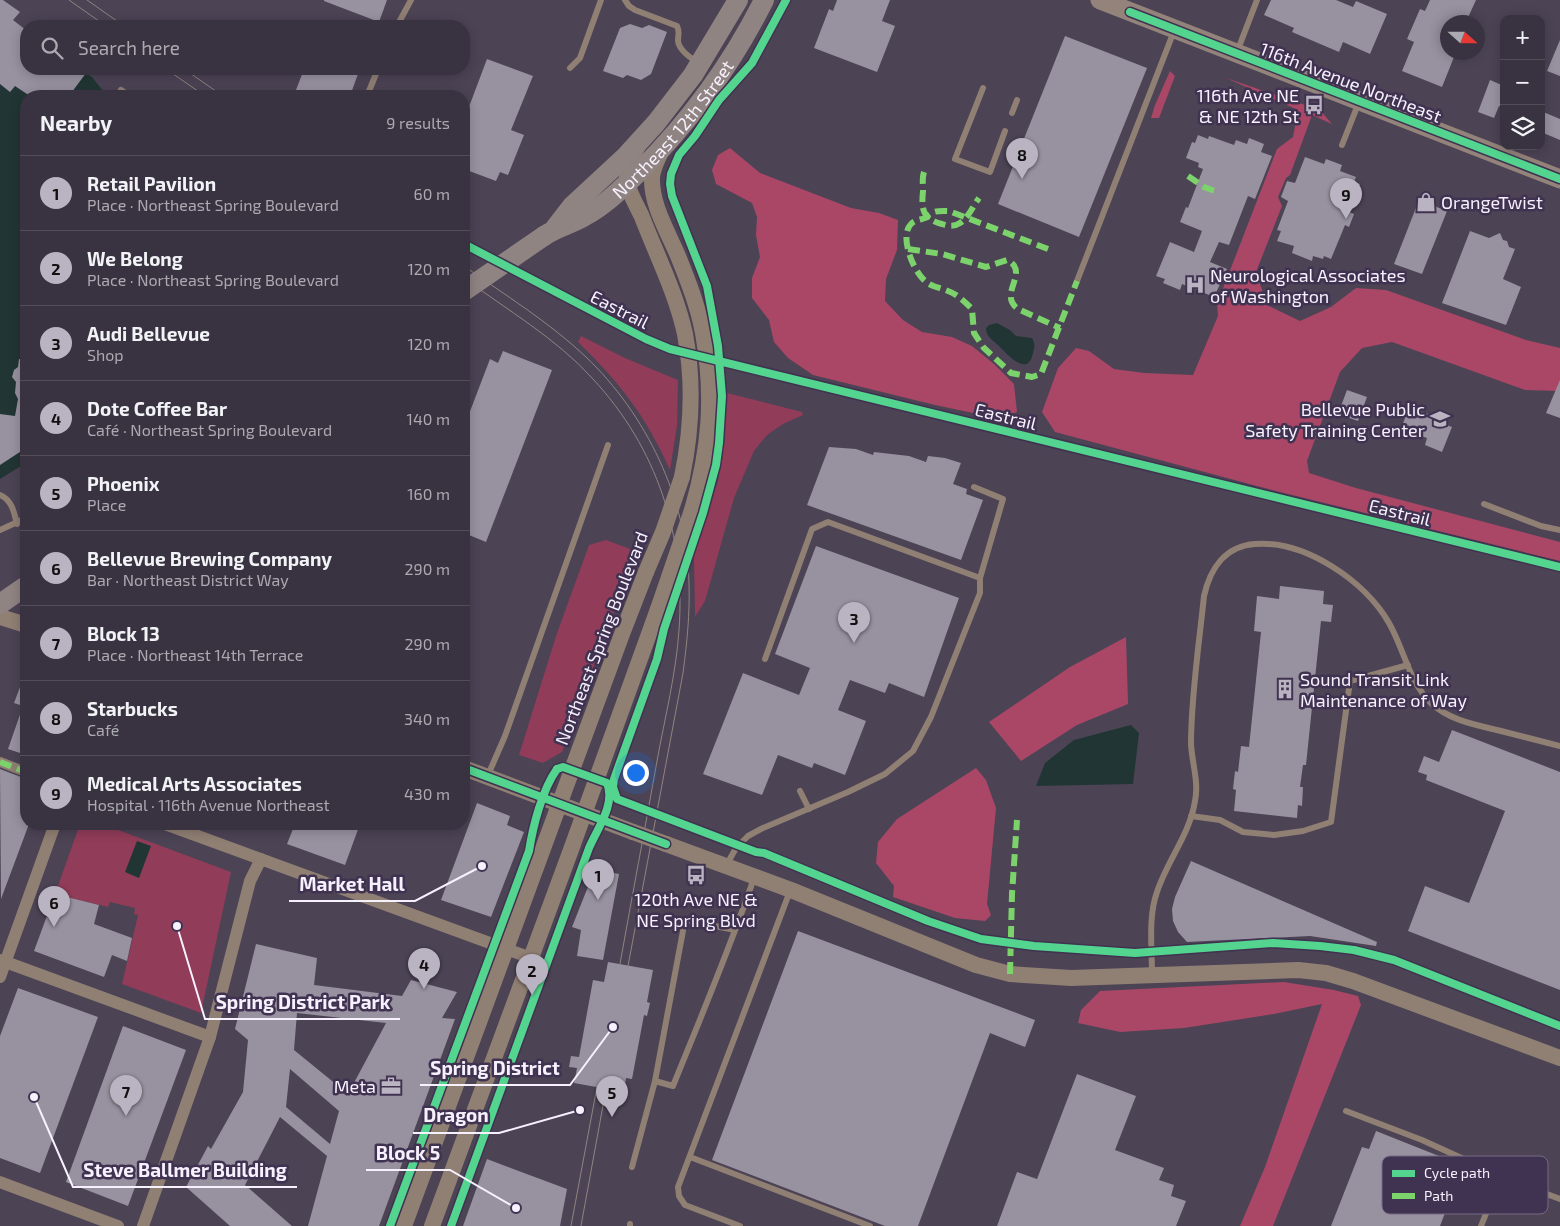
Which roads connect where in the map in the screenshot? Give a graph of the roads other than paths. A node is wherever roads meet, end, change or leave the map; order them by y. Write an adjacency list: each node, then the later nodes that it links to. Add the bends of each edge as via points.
1 (411, 0): 8 (lane)
2 (601, 0): 12 (lane, via 580,58)
3 (626, 0): 11 (lane, via 635,10 677,26 680,48)
4 (738, 0): 11 (main road, Northeast 12th Street)
5 (764, 0): 22 (main road, Northeast 12th Street, via 716,81)
6 (1100, 0): 9 (main road, 116th Avenue Northeast)
7 (1257, 0): 10 (lane)
8 (400, 20)
9 (1175, 29): 10 (main road, 116th Avenue Northeast); 26 (lane)
10 (1237, 54): 17 (main road, 116th Avenue Northeast)
11 (700, 64): 20 (main road, Northeast 12th Street)
12 (570, 68)
13 (376, 75): 15 (lane)
14 (983, 88): 19 (lane, via 955,159 990,172)
15 (369, 90)
16 (1016, 100): 18 (lane)
17 (1360, 101): 21 (lane); 23 (main road, 116th Avenue Northeast)
18 (1012, 114)
19 (1005, 131)
20 (640, 142): 24 (street, via 630,164); 25 (main road, Northeast 12th Street, via 572,206)
21 (1342, 145)
22 (663, 148): 24 (main road, Northeast 12th Street); 51 (street, bridge, via 654,165 652,178 655,202 698,313 710,399 707,446 702,477 679,550)
23 (1560, 179)
24 (627, 183): 25 (main road, Northeast 12th Street, via 585,216); 49 (street, Northeast Spring Boulevard, bridge, via 678,307 687,349 690,429 682,477 663,532 624,626)
25 (549, 233): 27 (main road, Northeast 12th Street, bridge)
26 (1077, 281)
27 (470, 287)
28 (608, 445): 47 (lane, via 505,736)
29 (974, 486): 36 (lane, via 1003,499)
30 (0, 495): 33 (lane, via 11,504)
31 (1484, 504): 35 (lane)
32 (20, 522): 33 (lane)
33 (17, 524): 34 (lane)
34 (0, 530)
35 (1560, 530)
36 (980, 578): 41 (lane, via 828,522 812,529); 50 (lane, via 980,593 931,718 913,751 885,774)
37 (20, 590): 38 (main road)
38 (0, 604)
39 (0, 618): 40 (street)
40 (20, 623)
41 (765, 659)
42 (1408, 665): 43 (lane, via 1423,694 1451,717); 52 (lane, via 1350,681 1331,822 1303,832 1274,835 1243,832 1220,820); 52 (lane, via 1389,623 1374,602 1339,570 1301,552 1264,543 1248,544 1225,556 1211,572 1204,596 1192,728 1196,798)
43 (1560, 746)
44 (0, 762): 45 (street)
45 (20, 770)
46 (470, 770): 47 (street)
47 (487, 776): 49 (street)
48 (800, 791): 50 (lane)
49 (560, 804): 51 (street); 60 (street, Northeast Spring Boulevard)
50 (809, 808): 56 (lane, via 748,836)
51 (584, 813): 56 (street, bridge); 61 (street)
52 (1191, 816): 63 (lane, via 1156,893 1152,922)
53 (53, 830): 62 (street)
54 (182, 830): 55 (street)
55 (261, 859): 60 (street); 65 (street, via 250,882)
56 (726, 865): 57 (street)
57 (755, 876): 58 (street); 59 (lane)
58 (791, 890): 63 (street, via 976,965 1010,974 1071,978); 70 (lane)
59 (734, 930): 67 (lane, via 673,1086); 67 (lane, via 685,920)
60 (506, 949): 61 (street); 78 (street, Northeast Spring Boulevard)
61 (531, 958): 79 (street)
62 (3, 961): 64 (street); 65 (street)
63 (1152, 975): 66 (street, via 1298,970 1326,973)
64 (0, 977)
65 (210, 1037): 77 (street)
66 (1560, 1058)
67 (655, 1081): 71 (lane)
68 (1346, 1111): 69 (lane)
69 (1457, 1156)
70 (690, 1157): 80 (lane, via 678,1187 685,1205); 81 (lane)
71 (632, 1166)
72 (0, 1182): 76 (street)
73 (1548, 1195): 74 (lane)
74 (1560, 1200)
75 (1486, 1214): 82 (lane)
76 (118, 1226)
77 (143, 1226)
78 (404, 1226)
79 (432, 1226)
80 (740, 1226)
81 (870, 1226)
82 (1481, 1226)

